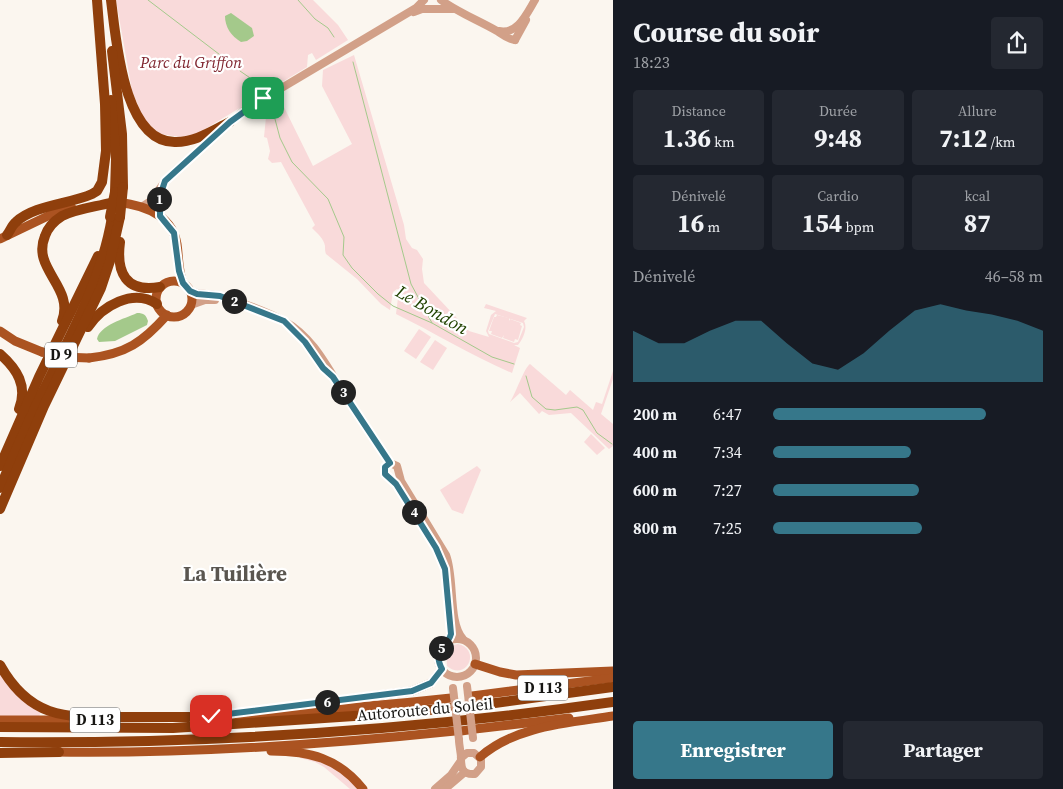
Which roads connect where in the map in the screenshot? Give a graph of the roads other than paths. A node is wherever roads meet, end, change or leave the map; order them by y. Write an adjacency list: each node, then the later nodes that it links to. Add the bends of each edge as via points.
1 (98, 0): 14 (highway); 20 (highway, via 105,104 106,163 102,182 92,194 26,216)
2 (106, 0): 14 (highway, via 126,143)
3 (110, 0): 13 (highway, via 128,91 133,108 146,128 164,140 183,142)
4 (425, 0): 7 (street); 12 (street)
5 (536, 0): 8 (street); 11 (street)
6 (441, 3): 7 (street, via 434,10); 9 (street)
7 (429, 9): 12 (street, via 417,11)
8 (522, 21): 10 (street); 11 (street)
9 (497, 31): 10 (street); 11 (street)
10 (507, 33): 11 (street)
11 (515, 40)
12 (345, 51): 13 (street)
13 (230, 122): 15 (street, via 176,170)
14 (120, 188): 19 (highway)
15 (162, 188): 17 (street); 18 (street)
16 (110, 203): 17 (main road); 20 (main road, via 69,208); 30 (highway, via 61,216 43,238 42,258 60,291 65,309)
17 (143, 206): 18 (main road)
18 (160, 216): 21 (main road, via 176,237 178,268)
19 (116, 217): 22 (highway, via 119,258 124,275 141,289); 30 (highway, D 9); 31 (highway, D 9, via 110,261 101,288); 37 (highway, D 9, via 78,322 29,420)
20 (3, 237)
21 (183, 283): 22 (main road, via 174,281); 23 (main road)
22 (160, 288): 24 (main road)
23 (190, 291): 25 (main road); 26 (street, via 220,296)
24 (157, 304): 27 (main road); 31 (highway, via 143,298 124,300 106,308 92,320)
25 (191, 305): 26 (street, via 209,299); 27 (main road, via 179,316)
26 (253, 309): 33 (street, via 284,321 305,342 333,377)
27 (167, 315): 28 (main road, bridge, via 138,344 106,356 89,358 42,352)
28 (0, 331)
29 (0, 354): 32 (highway, via 19,375 23,395)
30 (39, 377): 34 (highway, D 9)
31 (24, 453): 38 (highway, D 9); 39 (highway, D 9)
32 (0, 460)
33 (390, 463): 35 (street, via 396,465); 36 (street, via 384,469)
34 (0, 466)
35 (398, 471): 36 (street, via 394,476); 40 (street, via 400,481 446,555 456,626)
36 (388, 476): 41 (street, via 431,540 445,569 451,632)
37 (0, 488)
38 (0, 509)
39 (0, 518)
40 (463, 639): 41 (street); 43 (street, via 474,649)
41 (448, 641): 44 (street, via 439,653)
42 (0, 664): 54 (highway, via 23,695 38,706 58,714 86,718)
43 (475, 664): 45 (main road, via 506,674); 46 (street)
44 (442, 669): 47 (street); 53 (main road, via 431,683 412,691)
45 (613, 671)
46 (465, 675): 47 (street); 57 (street, bridge)
47 (452, 676): 57 (street, bridge)
48 (613, 678): 50 (main road, D 113)
49 (613, 687): 50 (highway, Autoroute du Soleil)
50 (462, 702): 53 (main road, D 113); 56 (highway, Autoroute du Soleil, via 369,715 173,728)
51 (613, 702): 58 (highway, Autoroute du Soleil, via 475,720 312,734 173,741)
52 (613, 715): 57 (main road, D 113); 62 (main road, via 525,732)
53 (211, 716): 54 (main road, D 113)
54 (189, 717): 55 (main road, D 113)
55 (0, 720)
56 (0, 727)
57 (465, 733): 59 (main road, D 113); 62 (street); 63 (street)
58 (0, 742)
59 (181, 751): 61 (main road, D 113); 65 (main road, via 305,753 340,767)
60 (0, 752): 61 (highway)
61 (59, 752)
62 (477, 755): 63 (street, via 467,753); 64 (street, via 482,764 480,770 475,774)
63 (461, 760): 64 (street, via 461,768); 66 (street, via 451,775)
64 (465, 772): 67 (street)
65 (363, 789)
66 (435, 789)
67 (445, 789)

